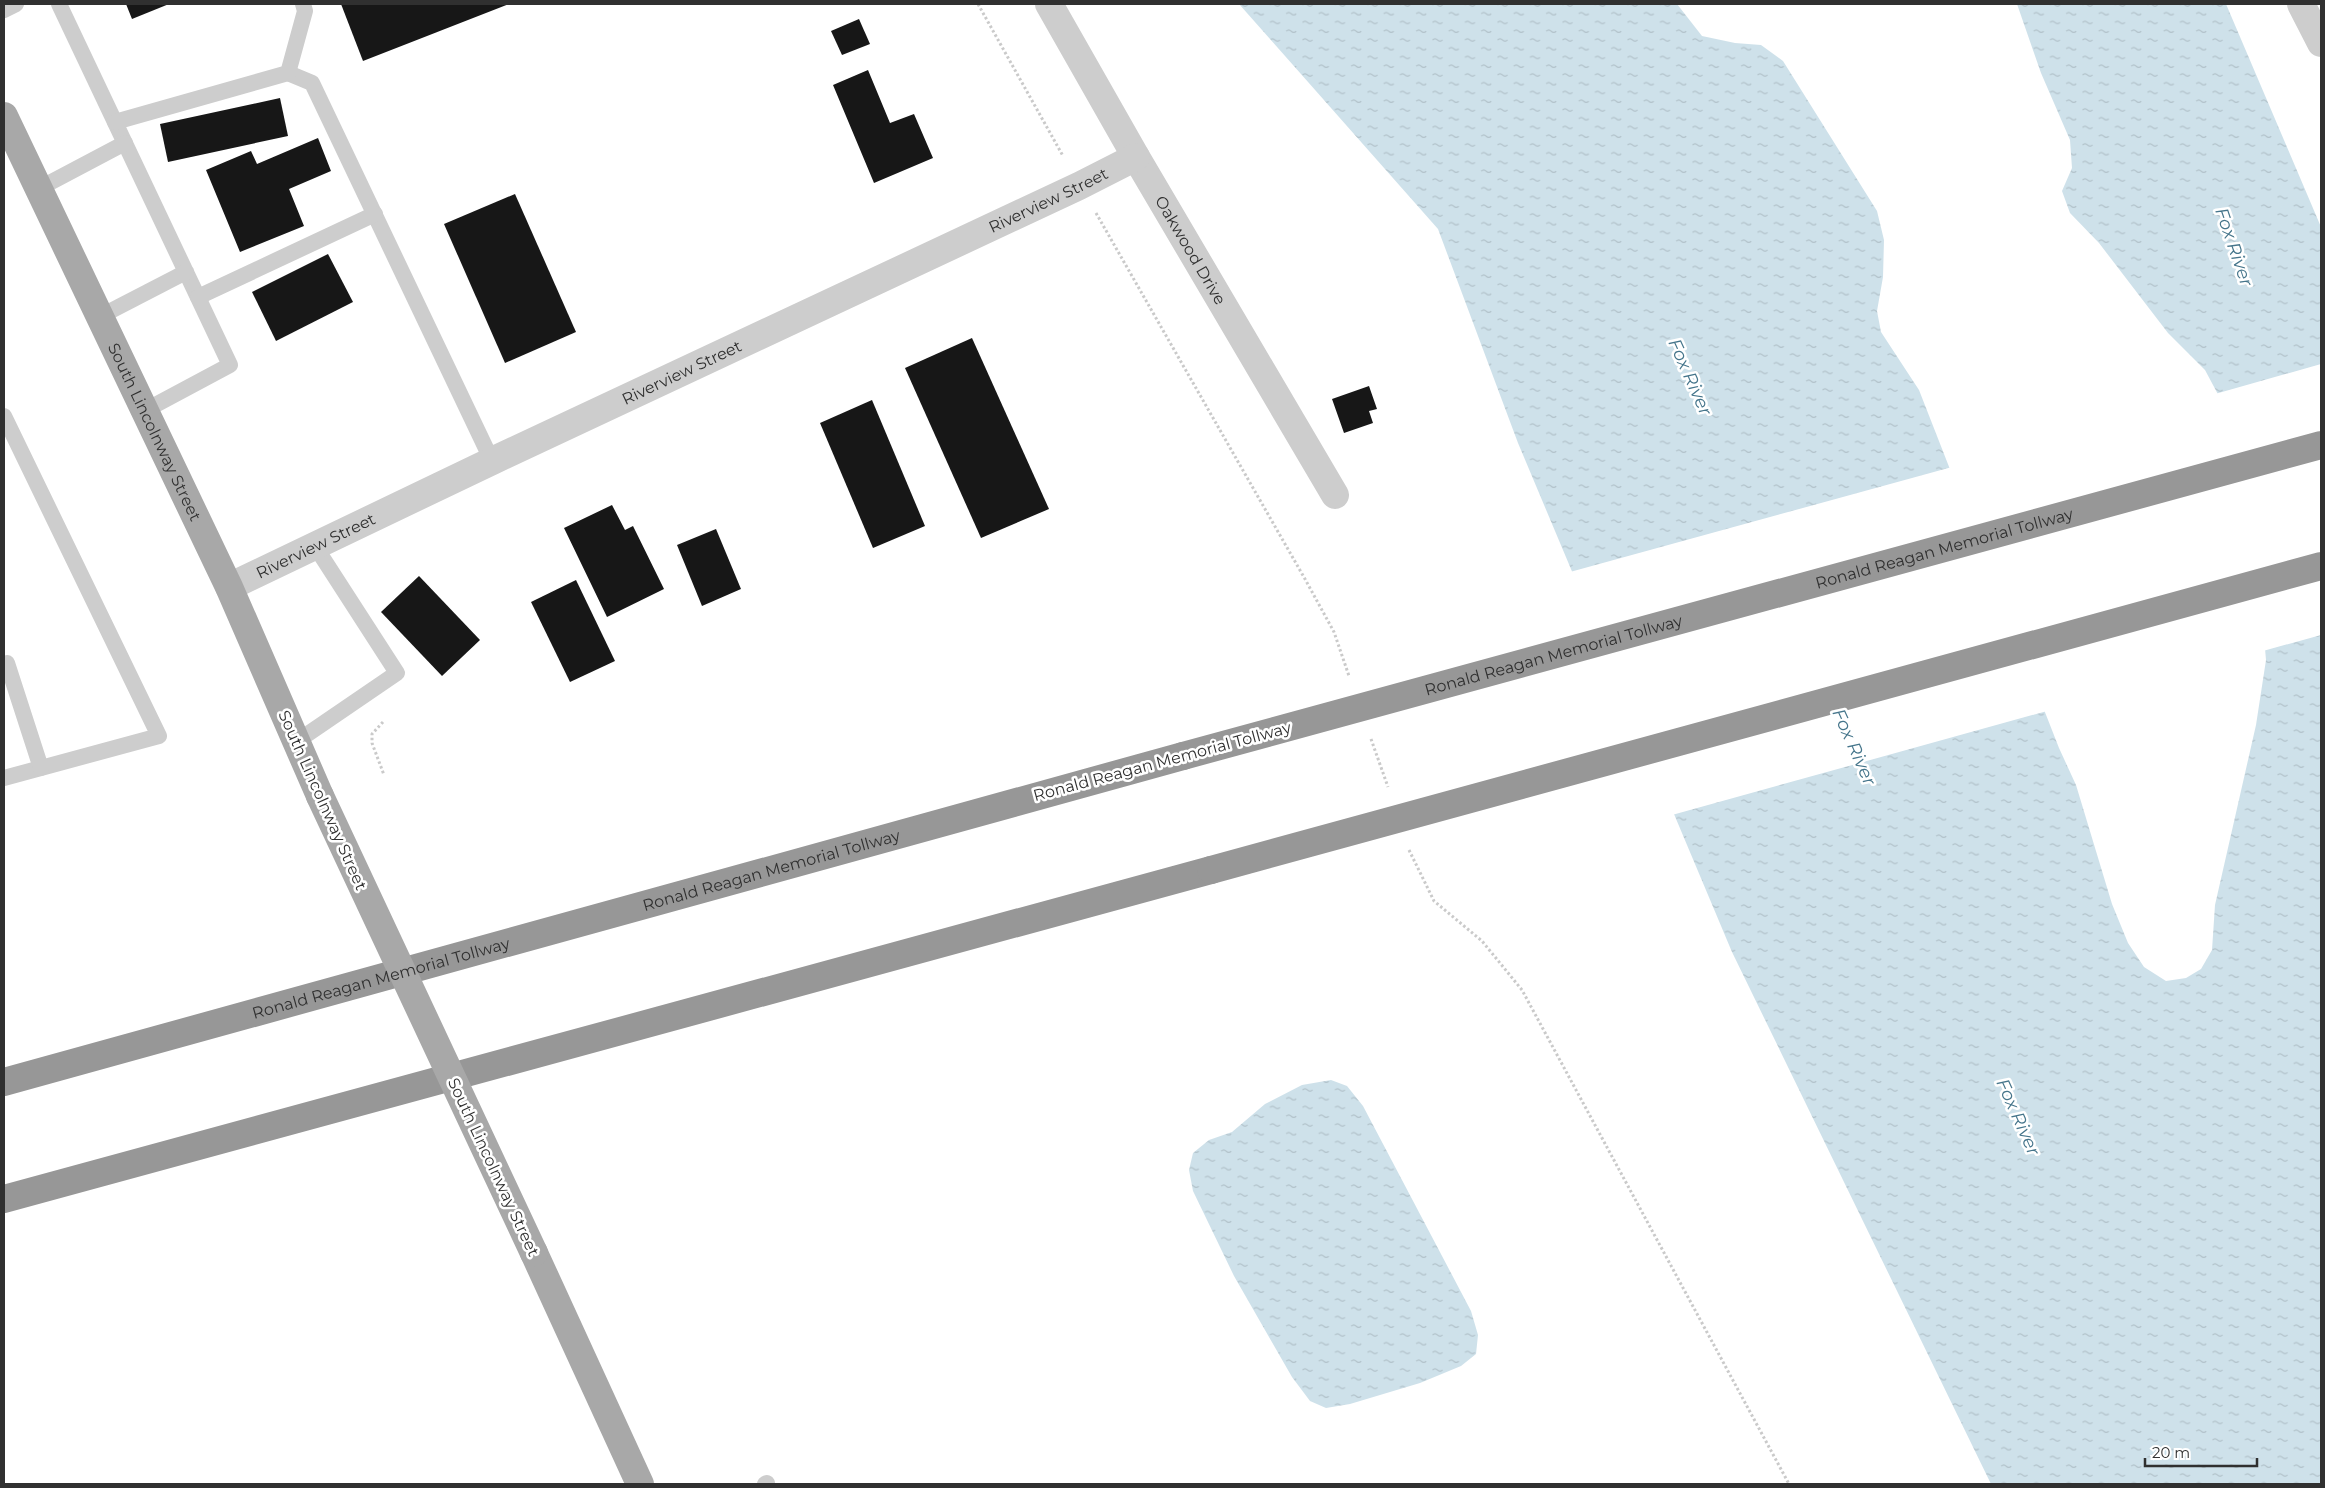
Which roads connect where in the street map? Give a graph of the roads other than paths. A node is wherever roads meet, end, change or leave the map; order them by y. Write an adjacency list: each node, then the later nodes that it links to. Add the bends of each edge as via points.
1 (16, 4): 6 (lane)
2 (59, 4): 10 (lane)
3 (303, 4): 8 (lane, via 305,11)
4 (1049, 4): 12 (street, Oakwood Drive)
5 (2301, 4): 7 (street)
6 (4, 10)
7 (2321, 42)
8 (288, 73): 10 (lane); 14 (lane, via 312,83)
9 (4, 116): 13 (main road, South Lincolnway Street)
10 (115, 122): 11 (lane)
11 (125, 143): 13 (lane); 15 (lane)
12 (1136, 157): 22 (street, Riverview Street); 23 (street, Oakwood Drive)
13 (38, 190): 17 (main road, South Lincolnway Street)
14 (375, 214): 16 (lane); 22 (lane)
15 (186, 272): 16 (lane); 17 (lane)
16 (198, 297): 18 (lane, via 230,365)
17 (99, 317): 18 (main road, South Lincolnway Street)
18 (144, 411): 26 (main road, South Lincolnway Street)
19 (4, 416): 20 (lane)
20 (8, 434): 29 (lane, via 159,736)
21 (2321, 445): 31 (highway, Ronald Reagan Memorial Tollway, bridge)
22 (492, 461): 24 (street, Riverview Street)
23 (1335, 495)
24 (315, 546): 26 (street, Riverview Street); 28 (lane, via 397,673)
25 (2321, 566): 32 (highway, bridge)
26 (229, 587): 28 (main road, South Lincolnway Street)
27 (5, 661): 29 (lane)
28 (296, 742): 33 (main road, South Lincolnway Street, bridge)
29 (41, 768): 30 (lane)
30 (4, 778)
31 (4, 1082)
32 (4, 1199)
33 (640, 1484)

